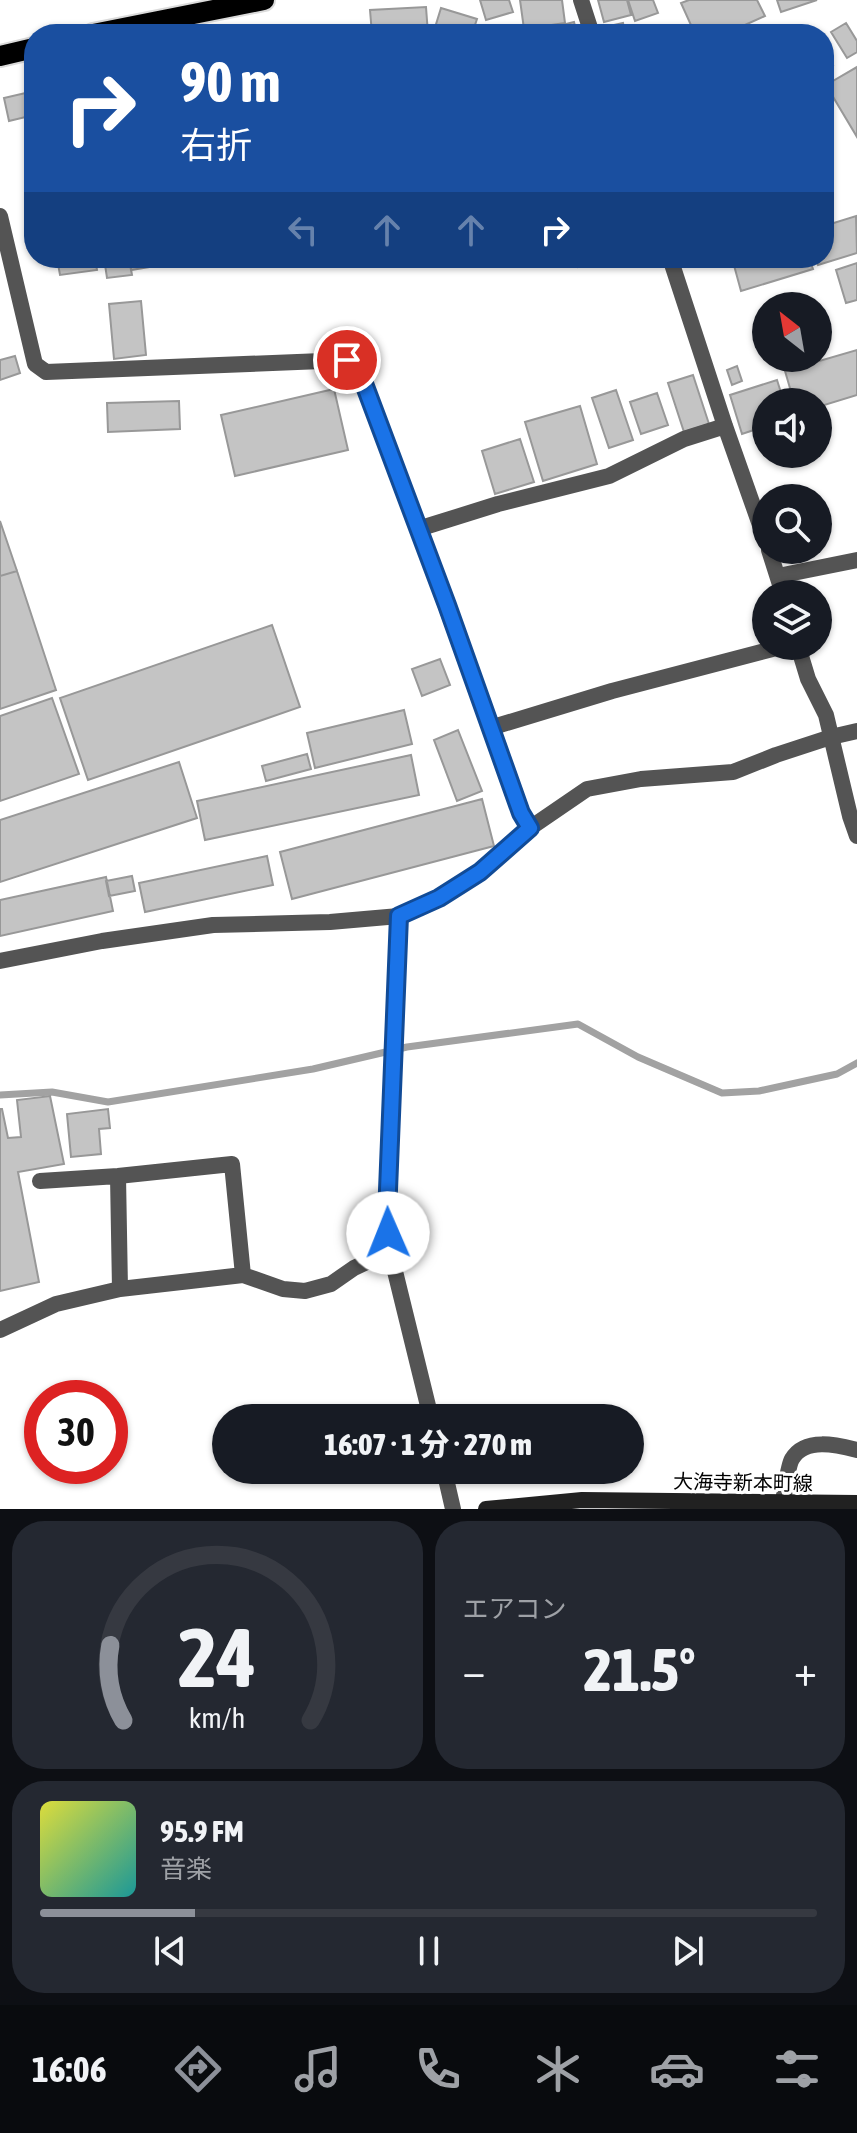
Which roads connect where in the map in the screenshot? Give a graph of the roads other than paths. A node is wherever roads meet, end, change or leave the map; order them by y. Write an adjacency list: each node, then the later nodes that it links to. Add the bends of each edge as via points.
1 (264, 0): 3 (main road)
2 (581, 0): 4 (street)
3 (143, 24)
4 (589, 24)
5 (24, 50): 6 (main road)
6 (0, 56)
7 (0, 216): 11 (street, via 35,364 46,372 347,360 360,373)
8 (673, 268): 9 (street)
9 (725, 426): 10 (street); 11 (street, via 684,439 609,476)
10 (752, 502)
11 (418, 529): 18 (street)
12 (857, 560): 14 (street)
13 (774, 564): 14 (street)
14 (778, 576): 15 (street)
15 (779, 580)
16 (752, 654): 18 (street)
17 (802, 660): 20 (street)
18 (490, 728): 21 (street)
19 (857, 731): 20 (street)
20 (831, 737): 21 (street, via 733,772 587,789); 22 (street)
21 (530, 828): 23 (street, via 480,872)
22 (857, 836)
23 (399, 916): 24 (street, via 213,925); 27 (street)
24 (0, 961)
25 (118, 1176): 26 (street); 28 (street, via 232,1164); 29 (street)
26 (40, 1181)
27 (390, 1251): 28 (street, via 331,1284 305,1291); 31 (street)
28 (243, 1275): 29 (street)
29 (120, 1289): 30 (street, via 56,1304)
30 (0, 1330)
31 (428, 1404)
32 (857, 1450): 35 (street, via 833,1444 807,1446 792,1459)
33 (447, 1484): 36 (street)
34 (857, 1503): 35 (main road, 大海寺新本町線)
35 (782, 1505): 37 (main road, 大海寺新本町線, via 582,1500)
36 (453, 1509)
37 (486, 1509)

